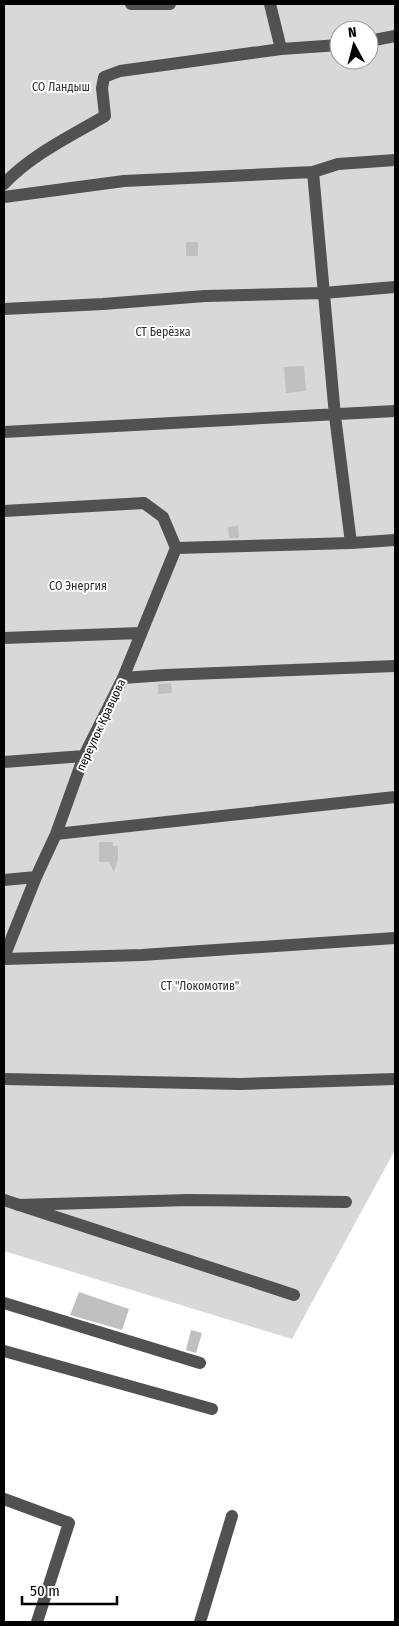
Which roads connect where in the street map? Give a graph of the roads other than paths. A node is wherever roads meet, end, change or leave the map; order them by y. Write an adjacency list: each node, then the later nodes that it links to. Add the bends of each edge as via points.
1 (131, 4): 2 (street)
2 (170, 4)
3 (270, 4): 7 (street)
4 (395, 36): 5 (street)
5 (379, 39)
6 (329, 46): 7 (street)
7 (282, 49): 10 (street, via 120,71 104,77 105,116 48,150)
8 (395, 160): 9 (street, via 338,164)
9 (313, 172): 11 (street, via 124,181); 13 (street)
10 (4, 184)
11 (4, 197)
12 (395, 287): 13 (street)
13 (323, 293): 14 (street, via 205,296); 16 (street)
14 (4, 309)
15 (395, 411): 16 (street)
16 (335, 416): 17 (street); 20 (street)
17 (4, 432)
18 (4, 511): 21 (street, via 144,503 163,517)
19 (395, 540): 20 (street)
20 (351, 544): 21 (street)
21 (176, 548): 22 (street, переулок Кравцова)
22 (140, 633): 23 (street); 25 (street, переулок Кравцова)
23 (4, 638)
24 (395, 666): 25 (street)
25 (123, 678): 26 (street, переулок Кравцова)
26 (84, 756): 27 (street); 29 (street, переулок Кравцова)
27 (4, 762)
28 (395, 797): 29 (street)
29 (56, 834): 30 (street, переулок Кравцова)
30 (36, 877): 31 (street); 33 (street, переулок Кравцова)
31 (4, 880)
32 (395, 938): 33 (street, via 142,955)
33 (4, 958)
34 (4, 1078): 35 (street, via 240,1084)
35 (395, 1079)
36 (4, 1200): 38 (street)
37 (346, 1202): 38 (street, via 188,1200)
38 (18, 1205): 39 (street)
39 (294, 1295)
40 (4, 1303): 42 (street)
41 (4, 1351): 43 (street)
42 (200, 1363)
43 (212, 1409)
44 (4, 1499): 46 (street, via 69,1523)
45 (232, 1516): 47 (street)
46 (38, 1622)
47 (200, 1622)

